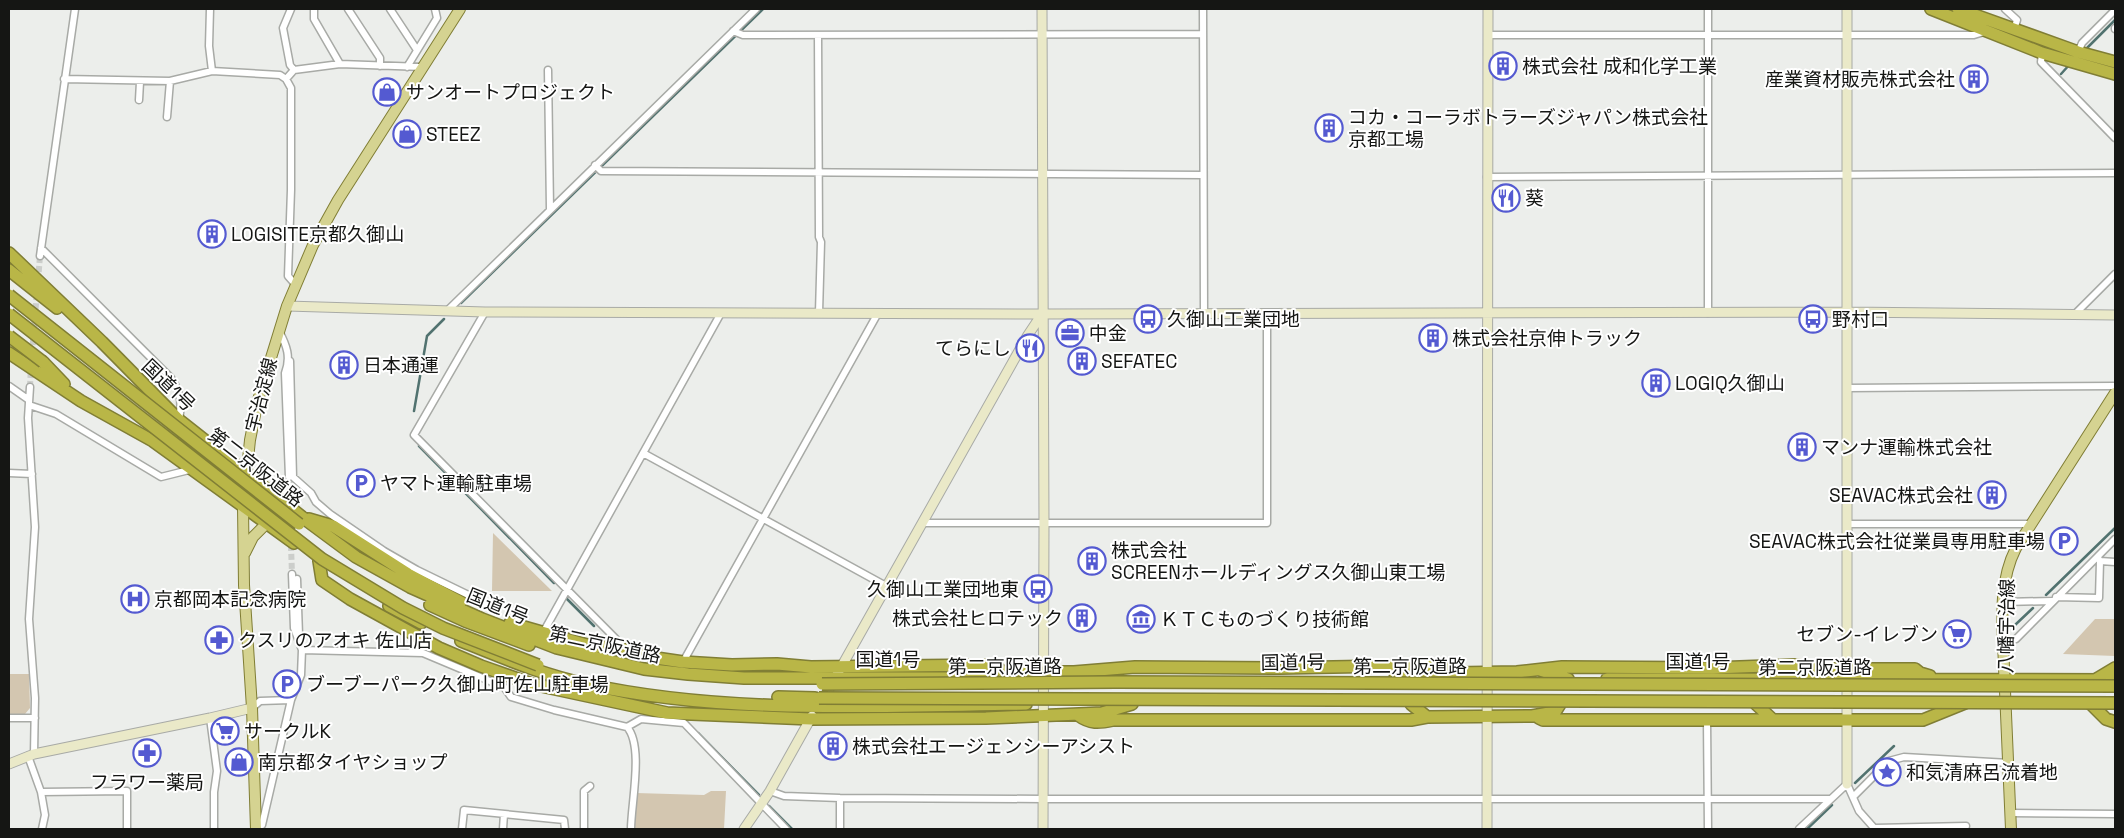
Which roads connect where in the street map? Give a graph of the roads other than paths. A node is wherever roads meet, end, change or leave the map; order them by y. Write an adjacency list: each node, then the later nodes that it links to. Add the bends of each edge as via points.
1 (75, 9): 40 (street)
2 (210, 9): 38 (street)
3 (291, 9): 36 (street, via 283,28 290,65)
4 (314, 9): 32 (street, via 314,20)
5 (348, 9): 33 (street, via 380,58)
6 (390, 9): 28 (street)
7 (435, 9): 28 (street, via 437,18)
8 (460, 9): 35 (main road, 宇治淀線)
9 (756, 9): 20 (street)
10 (1042, 9): 24 (street)
11 (1203, 9): 22 (street)
12 (1488, 9): 25 (street)
13 (1708, 9): 26 (street)
14 (1847, 9): 27 (street)
15 (1930, 9): 21 (highway)
16 (1958, 9): 19 (highway)
17 (2005, 9): 19 (street, via 2016,20)
18 (2115, 10): 29 (street, via 2082,43)
19 (2014, 30): 29 (highway)
20 (733, 31): 23 (street, via 743,35); 47 (street)
21 (1984, 32): 27 (street, via 1974,35); 30 (highway)
22 (1203, 34): 24 (street); 52 (street)
23 (818, 35): 24 (street); 48 (street)
24 (1042, 35): 51 (street)
25 (1488, 35): 26 (street); 54 (street)
26 (1708, 36): 27 (street); 53 (street)
27 (1847, 36): 49 (street)
28 (417, 50): 34 (street)
29 (2078, 52): 31 (highway)
30 (2042, 53): 39 (highway); 46 (street, via 2041,62)
31 (2115, 62)
32 (340, 64): 33 (street); 36 (street)
33 (380, 66): 34 (street)
34 (407, 67): 35 (street)
35 (423, 67): 61 (main road, 宇治淀線, via 338,200)
36 (294, 70): 41 (street)
37 (548, 70): 55 (street)
38 (212, 71): 41 (street, via 253,72); 42 (street)
39 (2115, 74)
40 (64, 79): 43 (street); 56 (street)
41 (286, 79): 61 (street, via 291,88 288,276)
42 (170, 81): 43 (street); 45 (street)
43 (140, 82): 44 (street)
44 (139, 100)
45 (167, 117)
46 (2115, 138)
47 (595, 165): 48 (street, via 601,171); 55 (street)
48 (819, 172): 51 (street); 68 (street)
49 (1848, 173): 50 (street); 53 (street); 66 (street)
50 (2115, 173)
51 (1042, 174): 52 (street); 74 (street)
52 (1203, 174): 70 (street)
53 (1708, 174): 54 (street); 72 (street)
54 (1488, 177): 75 (street)
55 (550, 209): 64 (street)
56 (41, 248): 58 (street); 90 (street, via 171,378 179,389)
57 (9, 253): 80 (highway, 国道1号)
58 (40, 256)
59 (9, 270): 80 (highway)
60 (2115, 274): 76 (street)
61 (295, 284): 63 (main road, 宇治淀線)
62 (9, 295): 148 (highway, 第二京阪道路, bridge, via 300,524 371,573 417,599 513,640 628,670 727,681 822,684 1146,682)
63 (287, 306): 64 (street); 78 (main road, 宇治淀線)
64 (447, 311): 65 (street)
65 (485, 312): 67 (street); 116 (street, via 414,435)
66 (1848, 312): 72 (street); 76 (street); 86 (street)
67 (721, 313): 68 (street); 91 (street)
68 (819, 313): 69 (street)
69 (878, 313): 74 (street); 100 (street)
70 (1204, 313): 71 (street); 74 (street)
71 (1267, 313): 75 (street); 105 (street, via 1267,523)
72 (1708, 313): 75 (street)
73 (9, 314): 159 (highway, 第二京阪道路, bridge, via 284,530 360,584 419,616 491,648 538,665 626,686 718,695 819,698)
74 (1042, 314): 101 (street); 105 (street)
75 (1487, 314): 140 (street)
76 (2074, 315): 77 (street)
77 (2115, 315)
78 (279, 330): 82 (street); 92 (main road, 宇治淀線, via 258,400)
79 (9, 336): 88 (highway, bridge, via 43,362)
80 (102, 342): 90 (highway, 国道1号)
81 (9, 353): 88 (highway)
82 (290, 361): 96 (street, via 286,373); 98 (street, via 293,477)
83 (9, 386): 89 (street)
84 (2115, 386): 86 (street)
85 (30, 387): 89 (street)
86 (1847, 388): 103 (street)
87 (2115, 393): 104 (main road, 八幡宇治線)
88 (81, 401): 95 (highway, via 153,441)
89 (29, 402): 94 (street); 95 (street, via 56,414 161,477 189,470)
90 (179, 420): 92 (highway, 国道1号)
91 (643, 453): 100 (street); 116 (street)
92 (246, 472): 97 (main road, 宇治淀線); 99 (highway, 国道1号)
93 (9, 473): 94 (street)
94 (32, 474): 170 (street, via 35,527 29,619)
95 (204, 477): 97 (highway)
96 (289, 477)
97 (243, 507): 102 (highway); 109 (main road, 宇治淀線)
98 (330, 514): 106 (street); 119 (street, via 417,570)
99 (302, 517): 106 (highway); 111 (highway, 国道1号)
100 (763, 519): 115 (street); 126 (street)
101 (923, 523): 105 (street); 115 (street)
102 (266, 524): 109 (main road, via 252,537); 112 (highway)
103 (1847, 524): 104 (street); 135 (street)
104 (2030, 524): 118 (main road, 八幡宇治線, via 2007,567)
105 (1044, 525): 136 (street)
106 (335, 527): 108 (highway)
107 (2115, 539): 110 (street)
108 (353, 540): 111 (street); 120 (highway, via 455,599 498,619)
109 (244, 556): 162 (main road, 宇治淀線)
110 (2098, 559): 113 (street); 117 (street); 117 (street, via 2099,598)
111 (361, 560): 123 (highway, 国道1号, via 446,603)
112 (319, 561): 150 (highway, via 404,615 524,666 585,684 640,694); 166 (highway, via 322,580 350,599 439,648 481,666 532,684 620,704 667,713)
113 (2115, 562)
114 (295, 576): 124 (street, via 294,628)
115 (886, 586): 127 (street)
116 (567, 590): 120 (street); 121 (street)
117 (2054, 599): 118 (street); 122 (street)
118 (2003, 602): 144 (main road, 八幡宇治線)
119 (491, 606)
120 (544, 631): 125 (highway, via 587,645 645,652)
121 (616, 639)
122 (2016, 639)
123 (557, 648): 125 (highway, via 598,655 618,652); 141 (highway, 国道1号, via 644,669)
124 (302, 650): 149 (street, via 301,675); 178 (street, via 423,654 504,687 511,697)
125 (656, 658): 126 (highway)
126 (683, 662): 128 (highway)
127 (842, 666): 128 (highway); 133 (highway, via 994,665); 137 (street)
128 (811, 667): 141 (highway)
129 (1101, 668): 134 (highway, via 1440,665); 136 (highway); 147 (highway)
130 (1807, 668): 132 (highway, via 1796,665); 135 (highway); 143 (highway, via 1776,670)
131 (2115, 668): 145 (highway)
132 (1538, 669): 140 (highway); 142 (highway)
133 (1003, 672): 136 (highway); 138 (highway)
134 (1454, 673): 139 (highway); 140 (highway)
135 (1847, 673): 143 (highway, 国道1号); 144 (highway, 国道1号, via 1939,679); 157 (street)
136 (1044, 676): 138 (highway, 国道1号); 147 (highway, 国道1号); 163 (street)
137 (836, 677): 138 (highway, 国道1号); 141 (highway, 国道1号); 161 (street)
138 (966, 677)
139 (1426, 677): 140 (highway, 国道1号); 147 (highway, 国道1号)
140 (1487, 677): 142 (highway, 国道1号); 164 (street)
141 (744, 678)
142 (1568, 679): 143 (highway, 国道1号)
143 (1747, 679)
144 (2005, 679): 145 (highway, 国道1号); 151 (main road, 八幡宇治線)
145 (2095, 680): 146 (highway, 国道1号)
146 (2115, 680)
147 (1121, 681)
148 (2115, 686)
149 (291, 700): 162 (street, via 260,701); 197 (street)
150 (706, 700): 161 (highway); 166 (highway)
151 (2005, 703): 152 (highway); 158 (highway); 180 (main road, 八幡宇治線)
152 (2090, 703): 159 (highway); 177 (highway, via 2106,719)
153 (1132, 704): 154 (highway); 163 (highway); 165 (highway, via 1102,714)
154 (1411, 704): 164 (highway); 168 (highway)
155 (1560, 704): 156 (highway); 164 (highway); 167 (highway, via 1555,712)
156 (1756, 704): 157 (highway); 175 (highway)
157 (1847, 704): 158 (highway); 176 (street)
158 (1965, 704): 176 (highway, via 1923,720)
159 (2115, 704)
160 (969, 705): 161 (highway); 163 (highway); 172 (highway)
161 (819, 706): 173 (street)
162 (252, 708): 171 (street); 197 (main road, 宇治淀線)
163 (1044, 710): 165 (highway); 172 (highway); 188 (street)
164 (1486, 710): 167 (highway); 168 (highway); 190 (street)
165 (1078, 715): 168 (highway, via 1088,722 1411,720)
166 (724, 716): 173 (highway)
167 (1532, 716): 174 (highway, via 1543,720)
168 (1427, 717)
169 (9, 718): 170 (street)
170 (35, 718): 179 (street)
171 (210, 718): 179 (street); 200 (street, via 218,770 214,792)
172 (986, 718): 173 (highway)
173 (811, 719): 184 (street)
174 (1707, 720): 175 (highway); 191 (street)
175 (1774, 720): 176 (highway)
176 (1847, 720): 182 (street)
177 (2115, 722)
178 (627, 727): 192 (street, via 641,719 684,723); 206 (street, via 632,733 635,755)
179 (31, 755): 181 (street); 185 (street)
180 (2009, 763): 186 (street, via 1904,757 1889,761); 193 (main road, 八幡宇治線)
181 (9, 764)
182 (1847, 784): 186 (street); 189 (street)
183 (590, 786): 205 (street, via 584,791)
184 (770, 791): 187 (street, via 784,796); 192 (street)
185 (41, 792): 198 (street, via 45,815); 199 (street, via 126,791)
186 (1853, 797): 214 (street, via 1859,811)
187 (840, 798): 188 (street); 209 (street)
188 (1043, 799): 190 (street); 210 (street)
189 (1830, 799): 191 (street); 213 (street)
190 (1488, 800): 191 (street); 211 (street)
191 (1708, 800): 212 (street)
192 (761, 805): 207 (street); 208 (street)
193 (2010, 813): 195 (street); 215 (main road, 八幡宇治線)
194 (504, 814): 202 (street, via 464,810); 203 (street); 204 (street, via 564,820)
195 (2115, 814)
196 (1966, 826): 214 (street)
197 (258, 827): 201 (street)
198 (42, 829)
199 (128, 829)
200 (214, 829)
201 (270, 829)
202 (462, 829)
203 (503, 829)
204 (565, 829)
205 (584, 829)
206 (631, 829)
207 (744, 829)
208 (786, 829)
209 (840, 829)
210 (1043, 829)
211 (1487, 829)
212 (1708, 829)
213 (1799, 829)
214 (1875, 829)
215 (2011, 829)

